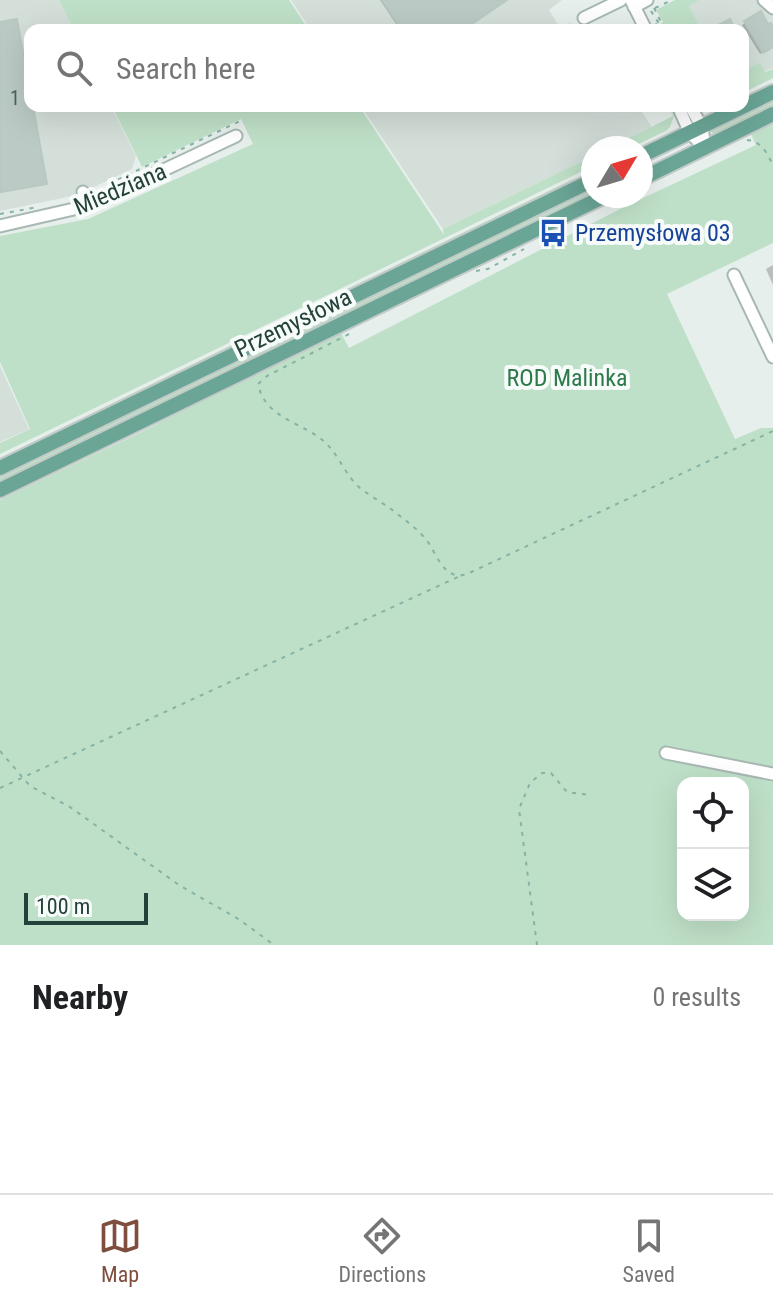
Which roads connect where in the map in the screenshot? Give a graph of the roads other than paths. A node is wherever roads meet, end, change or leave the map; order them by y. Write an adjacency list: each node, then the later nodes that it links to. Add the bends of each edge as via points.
1 (621, 0): 6 (street)
2 (647, 0): 4 (street)
3 (764, 0): 5 (street)
4 (632, 4): 7 (street)
5 (773, 8)
6 (584, 18)
7 (643, 24)
8 (773, 92): 9 (main road)
9 (749, 104)
10 (682, 112): 14 (street)
11 (692, 112): 14 (street)
12 (732, 112): 14 (main road)
13 (773, 114): 16 (main road)
14 (696, 130): 16 (street); 17 (main road)
15 (236, 136): 21 (street, Miedziana)
16 (705, 148): 18 (main road)
17 (653, 150)
18 (653, 173)
19 (581, 186): 26 (main road, Przemysłowa)
20 (83, 192): 21 (street)
21 (87, 206): 23 (street, Miedziana)
22 (581, 208): 27 (main road, Przemysłowa)
23 (0, 226)
24 (734, 275): 25 (street)
25 (771, 348)
26 (0, 468)
27 (0, 490)
28 (666, 753): 29 (street)
29 (773, 774)

